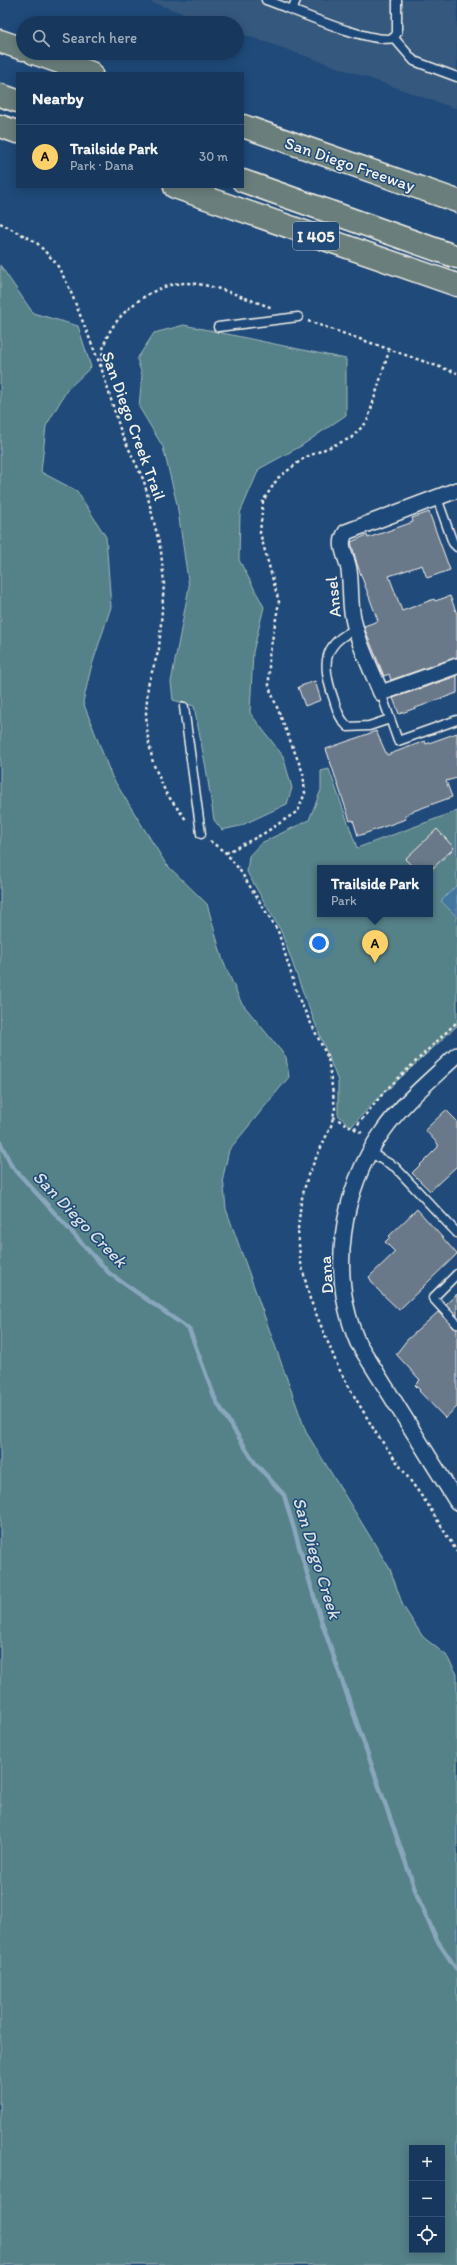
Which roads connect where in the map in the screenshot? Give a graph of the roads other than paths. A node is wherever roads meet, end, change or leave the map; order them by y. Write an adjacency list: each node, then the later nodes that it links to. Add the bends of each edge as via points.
1 (266, 0): 4 (lane)
2 (296, 0): 4 (lane)
3 (397, 0): 5 (lane, via 397,33)
4 (292, 10): 5 (lane, via 367,36 387,40)
5 (394, 38): 10 (lane, via 414,61)
6 (0, 41): 7 (highway)
7 (16, 47)
8 (54, 60): 9 (highway)
9 (88, 72)
10 (457, 77)
11 (0, 95): 12 (highway)
12 (16, 101)
13 (0, 126): 15 (highway)
14 (244, 126): 18 (highway, San Diego Freeway)
15 (16, 132)
16 (244, 181): 19 (highway)
17 (178, 188): 20 (highway, I 405)
18 (457, 201)
19 (457, 257)
20 (457, 285)
21 (298, 317): 22 (lane)
22 (218, 327)
23 (457, 490): 24 (street, Ansel)
24 (437, 498): 25 (lane, via 453,543); 26 (street, Ansel, via 346,532 342,538 341,545 351,581 352,612)
25 (457, 547)
26 (356, 629): 28 (street, Ansel); 30 (lane, via 341,635 330,649 325,663 326,678 340,720 348,727 357,728)
27 (457, 666): 28 (street)
28 (381, 693): 30 (lane)
29 (184, 707): 32 (lane)
30 (390, 719): 31 (lane, via 398,740)
31 (457, 720)
32 (200, 834)
33 (457, 1055): 34 (street, Dana, via 402,1107)
34 (372, 1147): 35 (lane); 38 (street, Dana, via 352,1191 343,1236 343,1284 353,1332)
35 (457, 1233)
36 (457, 1274): 37 (lane, via 433,1298)
37 (457, 1324)
38 (457, 1502)

